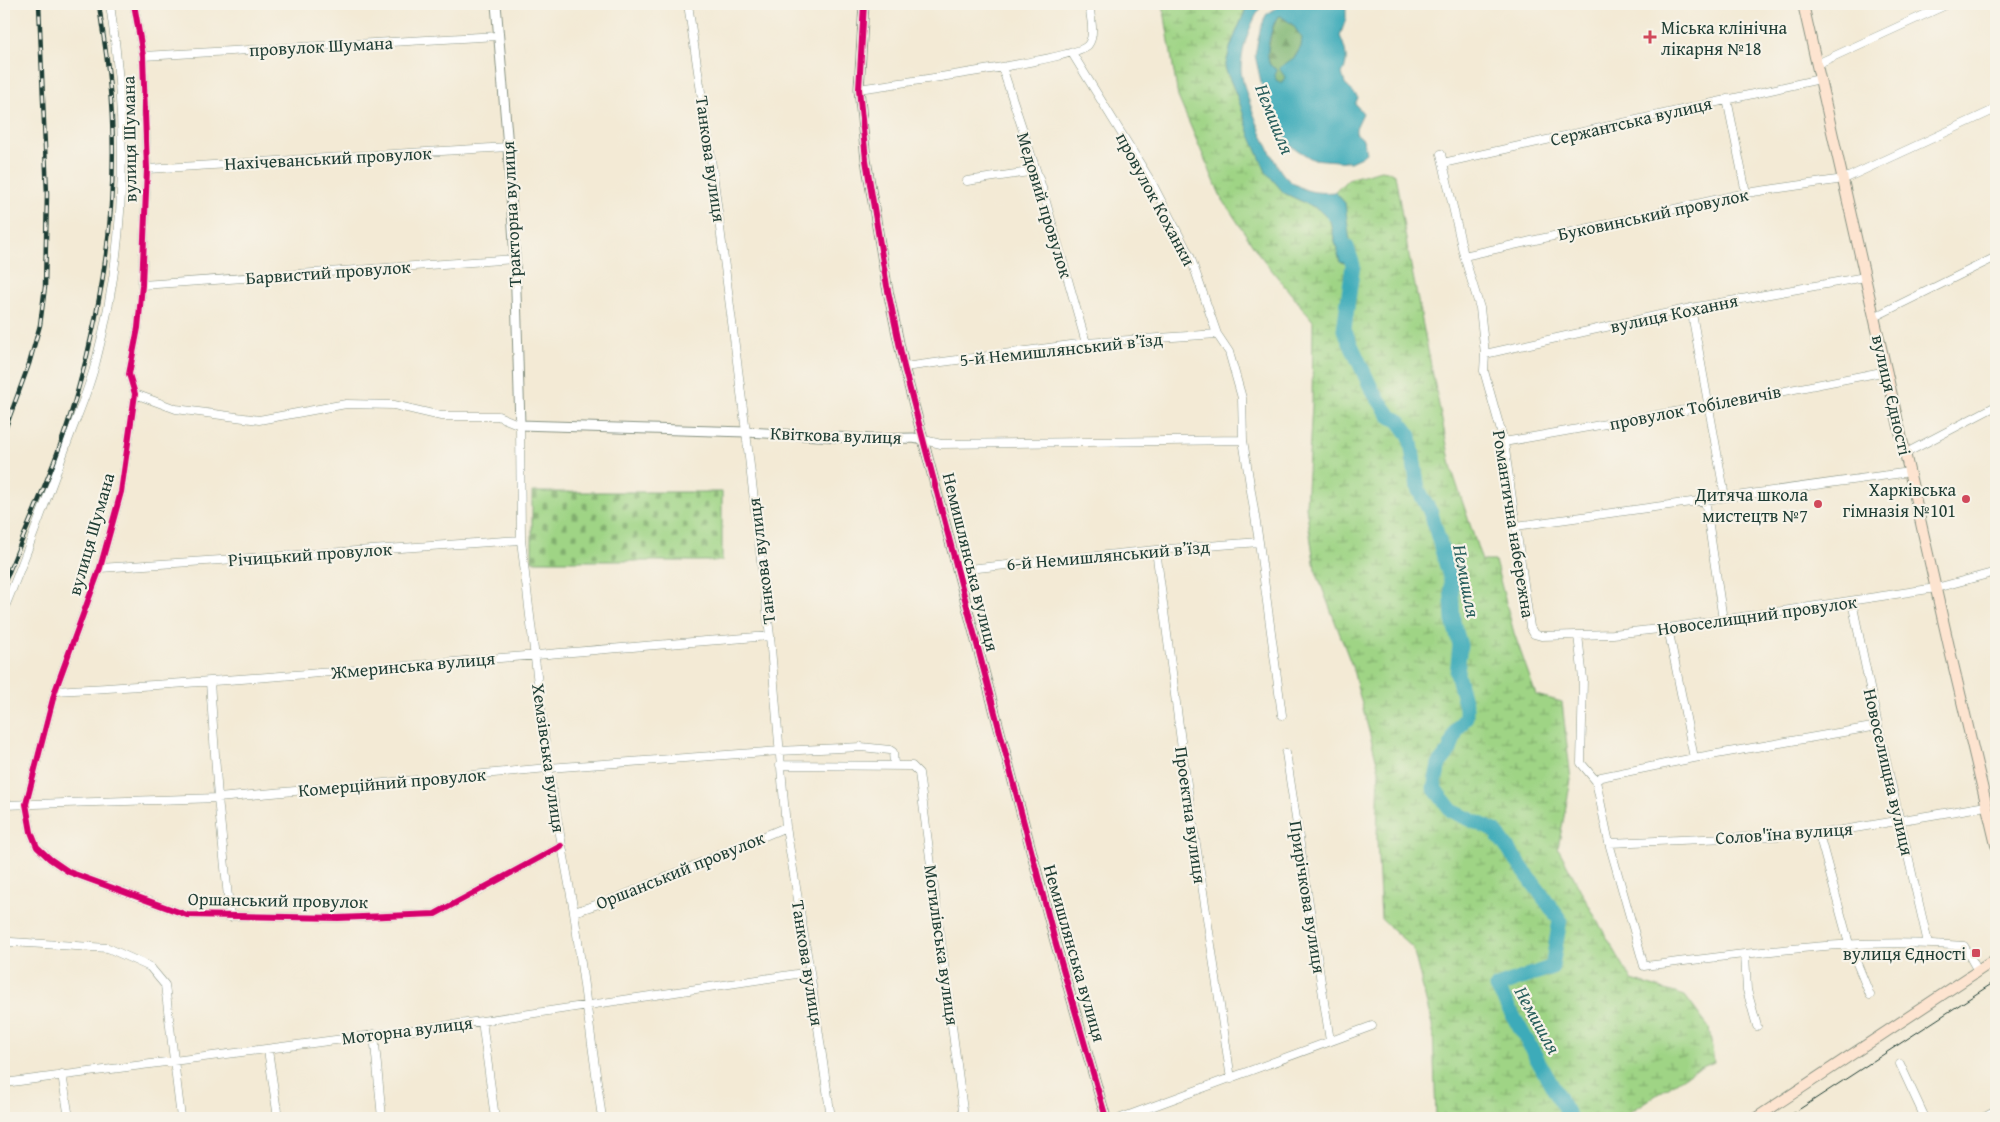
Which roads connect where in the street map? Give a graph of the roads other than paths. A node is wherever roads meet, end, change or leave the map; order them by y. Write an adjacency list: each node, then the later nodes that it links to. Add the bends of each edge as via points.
1 (110, 4): 59 (street, via 120,82 122,164 109,304 91,378)
2 (134, 4): 11 (street, вулиця Шумана)
3 (496, 4): 9 (street, Тракторна вулиця)
4 (688, 4): 42 (street, Танкова вулиця)
5 (864, 4): 15 (street, Немишлянська вулиця)
6 (1089, 4): 10 (street, via 1092,32 1087,46)
7 (1803, 4): 12 (main road, вулиця Єдності)
8 (1948, 4): 12 (street)
9 (498, 36): 11 (street, провулок Шумана); 18 (street, Тракторна вулиця)
10 (1072, 53): 13 (street); 33 (street, провулок Коханки, via 1152,183 1190,256)
11 (143, 56): 21 (street, вулиця Шумана)
12 (1817, 64): 14 (main road, вулиця Єдності)
13 (1002, 67): 15 (street); 22 (street, Медовий провулок)
14 (1820, 79): 16 (street, Сержантська вулиця); 23 (main road, вулиця Єдності)
15 (859, 89): 36 (street, Немишлянська вулиця, via 868,170)
16 (1727, 99): 20 (street, Сержантська вулиця); 25 (street)
17 (1996, 109): 23 (street, Буковинський провулок)
18 (508, 147): 21 (street, Нахічеванський провулок); 28 (street, Тракторна вулиця)
19 (1441, 154): 20 (street, Романтична набережна)
20 (1443, 163): 26 (street, Романтична набережна)
21 (147, 169): 30 (street, вулиця Шумана)
22 (1036, 171): 24 (street); 34 (street, Медовий провулок)
23 (1844, 179): 25 (street, Буковинський провулок); 29 (main road, вулиця Єдності)
24 (967, 181)
25 (1746, 193): 26 (street, Буковинський провулок)
26 (1464, 256): 35 (street, Романтична набережна, via 1480,308)
27 (1996, 256): 32 (street)
28 (515, 259): 30 (street, Барвистий провулок); 41 (street, Тракторна вулиця)
29 (1865, 277): 31 (street, вулиця Кохання); 32 (main road, вулиця Єдності)
30 (142, 285): 38 (street, вулиця Шумана, via 129,374)
31 (1691, 308): 35 (street, вулиця Кохання); 39 (street)
32 (1874, 317): 37 (main road, вулиця Єдності)
33 (1217, 334): 34 (street, 5-й Немишлянський в’їзд); 44 (street, провулок Коханки, via 1229,352 1242,398)
34 (1086, 343): 36 (street, 5-й Немишлянський в’їзд)
35 (1485, 354): 45 (street, Романтична набережна, via 1484,370)
36 (904, 367): 43 (street, Немишлянська вулиця)
37 (1887, 371): 39 (street, провулок Тобілевичів); 46 (main road, вулиця Єдності)
38 (135, 394): 41 (street, via 176,410 259,420 346,404 394,405 441,416 498,416); 54 (street, вулиця Шумана, via 121,492)
39 (1708, 406): 45 (street, провулок Тобілевичів); 48 (street)
40 (1996, 406): 46 (street)
41 (520, 425): 42 (street, Квіткова вулиця); 51 (street, Хемзівська вулиця)
42 (746, 432): 43 (street, Квіткова вулиця); 63 (street, Танкова вулиця)
43 (924, 440): 44 (street, Квіткова вулиця, via 940,444); 55 (street, Немишлянська вулиця)
44 (1243, 440): 52 (street)
45 (1504, 442): 50 (street, Романтична набережна)
46 (1906, 452): 47 (main road, вулиця Єдності)
47 (1910, 472): 48 (street); 57 (main road, вулиця Єдності)
48 (1725, 497): 49 (street)
49 (1705, 499): 50 (street); 60 (street)
50 (1516, 526): 62 (street, Романтична набережна, via 1530,627 1534,634 1541,636)
51 (521, 540): 54 (street, Річицький провулок); 64 (street, Хемзівська вулиця)
52 (1259, 542): 53 (street, 6-й Немишлянський в’їзд); 67 (street)
53 (1156, 550): 55 (street, 6-й Немишлянський в’їзд); 106 (street, Проектна вулиця)
54 (100, 568): 66 (street, вулиця Шумана)
55 (958, 570): 117 (street, Немишлянська вулиця, via 1055,942)
56 (1996, 572): 57 (street, Новоселищний провулок)
57 (1936, 588): 58 (street, Новоселищний провулок); 79 (main road, вулиця Єдності)
58 (1852, 602): 60 (street, Новоселищний провулок); 68 (street, Новоселищна вулиця)
59 (4, 609)
60 (1723, 620): 61 (street, Новоселищний провулок)
61 (1668, 628): 62 (street, Новоселищний провулок); 71 (street)
62 (1578, 635): 75 (street, via 1583,679 1581,763)
63 (770, 636): 64 (street, Жмеринська вулиця); 69 (street, Танкова вулиця)
64 (535, 654): 65 (street, Жмеринська вулиця); 74 (street, Хемзівська вулиця)
65 (210, 682): 66 (street, Жмеринська вулиця); 76 (street)
66 (55, 691): 77 (street, вулиця Шумана)
67 (1282, 715)
68 (1878, 726): 71 (street); 80 (street, Новоселищна вулиця)
69 (779, 751): 72 (street, Танкова вулиця); 73 (street, Комерційний провулок, via 878,748 893,752); 74 (street, Комерційний провулок)
70 (1286, 754): 101 (street, Прирічкова вулиця)
71 (1694, 758): 75 (street, via 1601,777)
72 (780, 765): 73 (street); 81 (street, Танкова вулиця)
73 (894, 765): 116 (street, Могилівська вулиця, via 912,766 919,773)
74 (548, 768): 76 (street, Комерційний провулок); 85 (street, Хемзівська вулиця)
75 (1596, 781): 84 (street)
76 (218, 798): 77 (street, Комерційний провулок); 87 (street)
77 (26, 804): 78 (street, Комерційний провулок); 87 (street, Оршанський провулок, via 37,847 69,872 186,915)
78 (4, 806)
79 (1986, 806): 80 (street, Солов'їна вулиця); 83 (main road, вулиця Єдності)
80 (1900, 821): 82 (street, Солов'їна вулиця); 88 (street, Новоселищна вулиця)
81 (786, 827): 86 (street, Оршанський провулок, via 620,897); 94 (street, Танкова вулиця)
82 (1820, 834): 84 (street, Солов'їна вулиця); 90 (street)
83 (1996, 840)
84 (1609, 843): 91 (street, via 1644,966)
85 (561, 846): 86 (street, Хемзівська вулиця); 87 (street, Оршанський провулок, via 435,914 338,918)
86 (574, 912): 96 (street, Хемзівська вулиця)
87 (230, 917)
88 (1928, 943): 90 (street); 93 (street, via 1964,946)
89 (4, 944): 103 (street, via 108,948 150,967 165,984)
90 (1849, 944): 91 (street); 95 (street)
91 (1745, 955): 99 (street, via 1748,990)
92 (1996, 959): 93 (main road)
93 (1978, 970): 119 (main road)
94 (810, 972): 96 (street, Моторна вулиця); 115 (street, Танкова вулиця)
95 (1870, 995)
96 (588, 1005): 97 (street, Моторна вулиця); 114 (street, Хемзівська вулиця)
97 (482, 1021): 100 (street, Моторна вулиця); 113 (street)
98 (1372, 1026): 101 (street)
99 (1757, 1026)
100 (374, 1034): 102 (street, Моторна вулиця); 112 (street)
101 (1330, 1041): 106 (street)
102 (268, 1050): 103 (street, Моторна вулиця); 111 (street)
103 (174, 1061): 105 (street, Моторна вулиця); 110 (street)
104 (1900, 1064): 120 (street)
105 (62, 1074): 107 (street, Моторна вулиця); 109 (street)
106 (1231, 1079): 118 (street)
107 (4, 1083)
108 (1996, 1111): 121 (street)
109 (69, 1118)
110 (181, 1118)
111 (278, 1118)
112 (382, 1118)
113 (495, 1118)
114 (602, 1118)
115 (831, 1118)
116 (964, 1118)
117 (1106, 1118)
118 (1121, 1118)
119 (1756, 1118)
120 (1925, 1118)
121 (1983, 1118)

